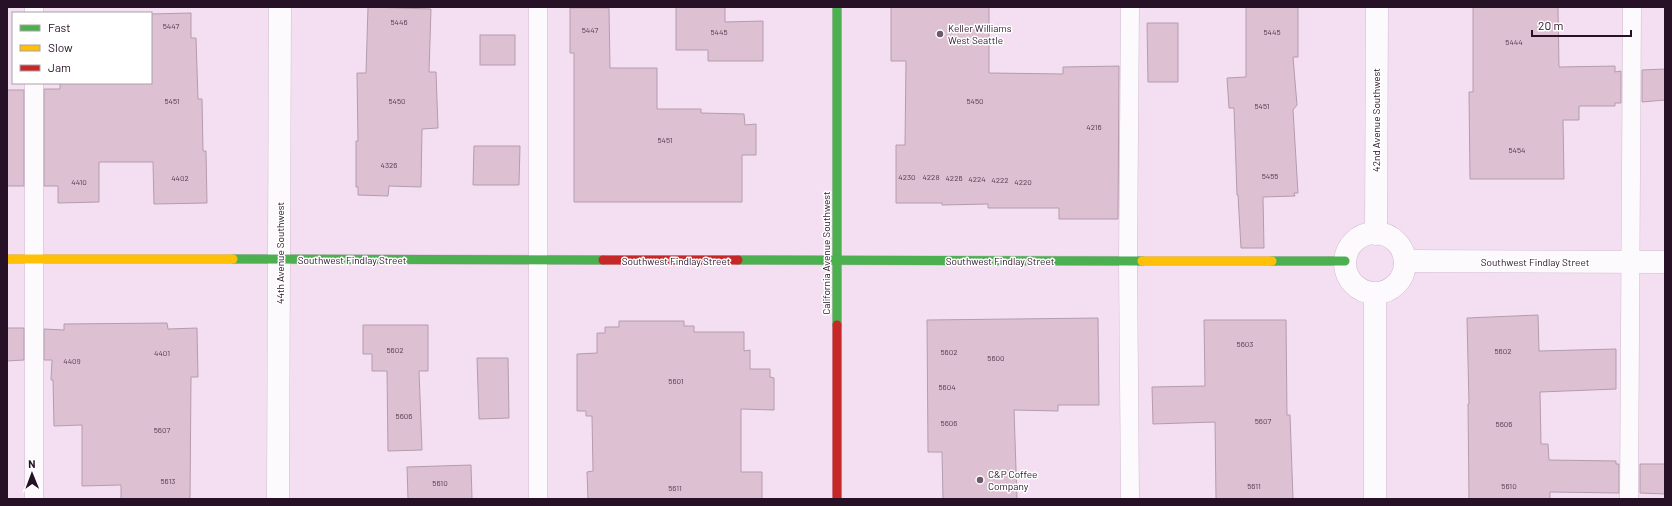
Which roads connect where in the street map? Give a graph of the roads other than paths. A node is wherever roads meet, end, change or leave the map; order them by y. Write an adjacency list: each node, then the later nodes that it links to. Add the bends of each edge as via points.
1 (280, 7): 11 (street, 44th Avenue Southwest)
2 (538, 7): 12 (lane)
3 (837, 7): 13 (street, California Avenue Southwest)
4 (1130, 7): 16 (lane)
5 (1377, 7): 8 (street, 42nd Avenue Southwest)
6 (1632, 7): 17 (lane)
7 (34, 84): 10 (lane)
8 (1376, 234): 14 (street, via 1361,236 1354,242); 15 (street, via 1389,237 1396,242)
9 (7, 259): 10 (street, Southwest Findlay Street)
10 (34, 259): 11 (street, Southwest Findlay Street); 20 (lane)
11 (279, 260): 12 (street, Southwest Findlay Street); 21 (street, 44th Avenue Southwest)
12 (539, 260): 13 (street, Southwest Findlay Street); 22 (lane)
13 (836, 261): 16 (street, Southwest Findlay Street); 23 (street, California Avenue Southwest)
14 (1345, 261): 16 (street, Southwest Findlay Street); 19 (street, via 1350,281 1367,293)
15 (1405, 261): 17 (street, Southwest Findlay Street); 19 (street, via 1402,278 1396,285 1388,291)
16 (1128, 262): 24 (lane)
17 (1631, 262): 18 (street, Southwest Findlay Street); 26 (lane)
18 (1665, 262)
19 (1375, 294): 25 (street)
20 (34, 499)
21 (278, 499)
22 (538, 499)
23 (837, 499)
24 (1130, 499)
25 (1375, 499)
26 (1628, 499)

